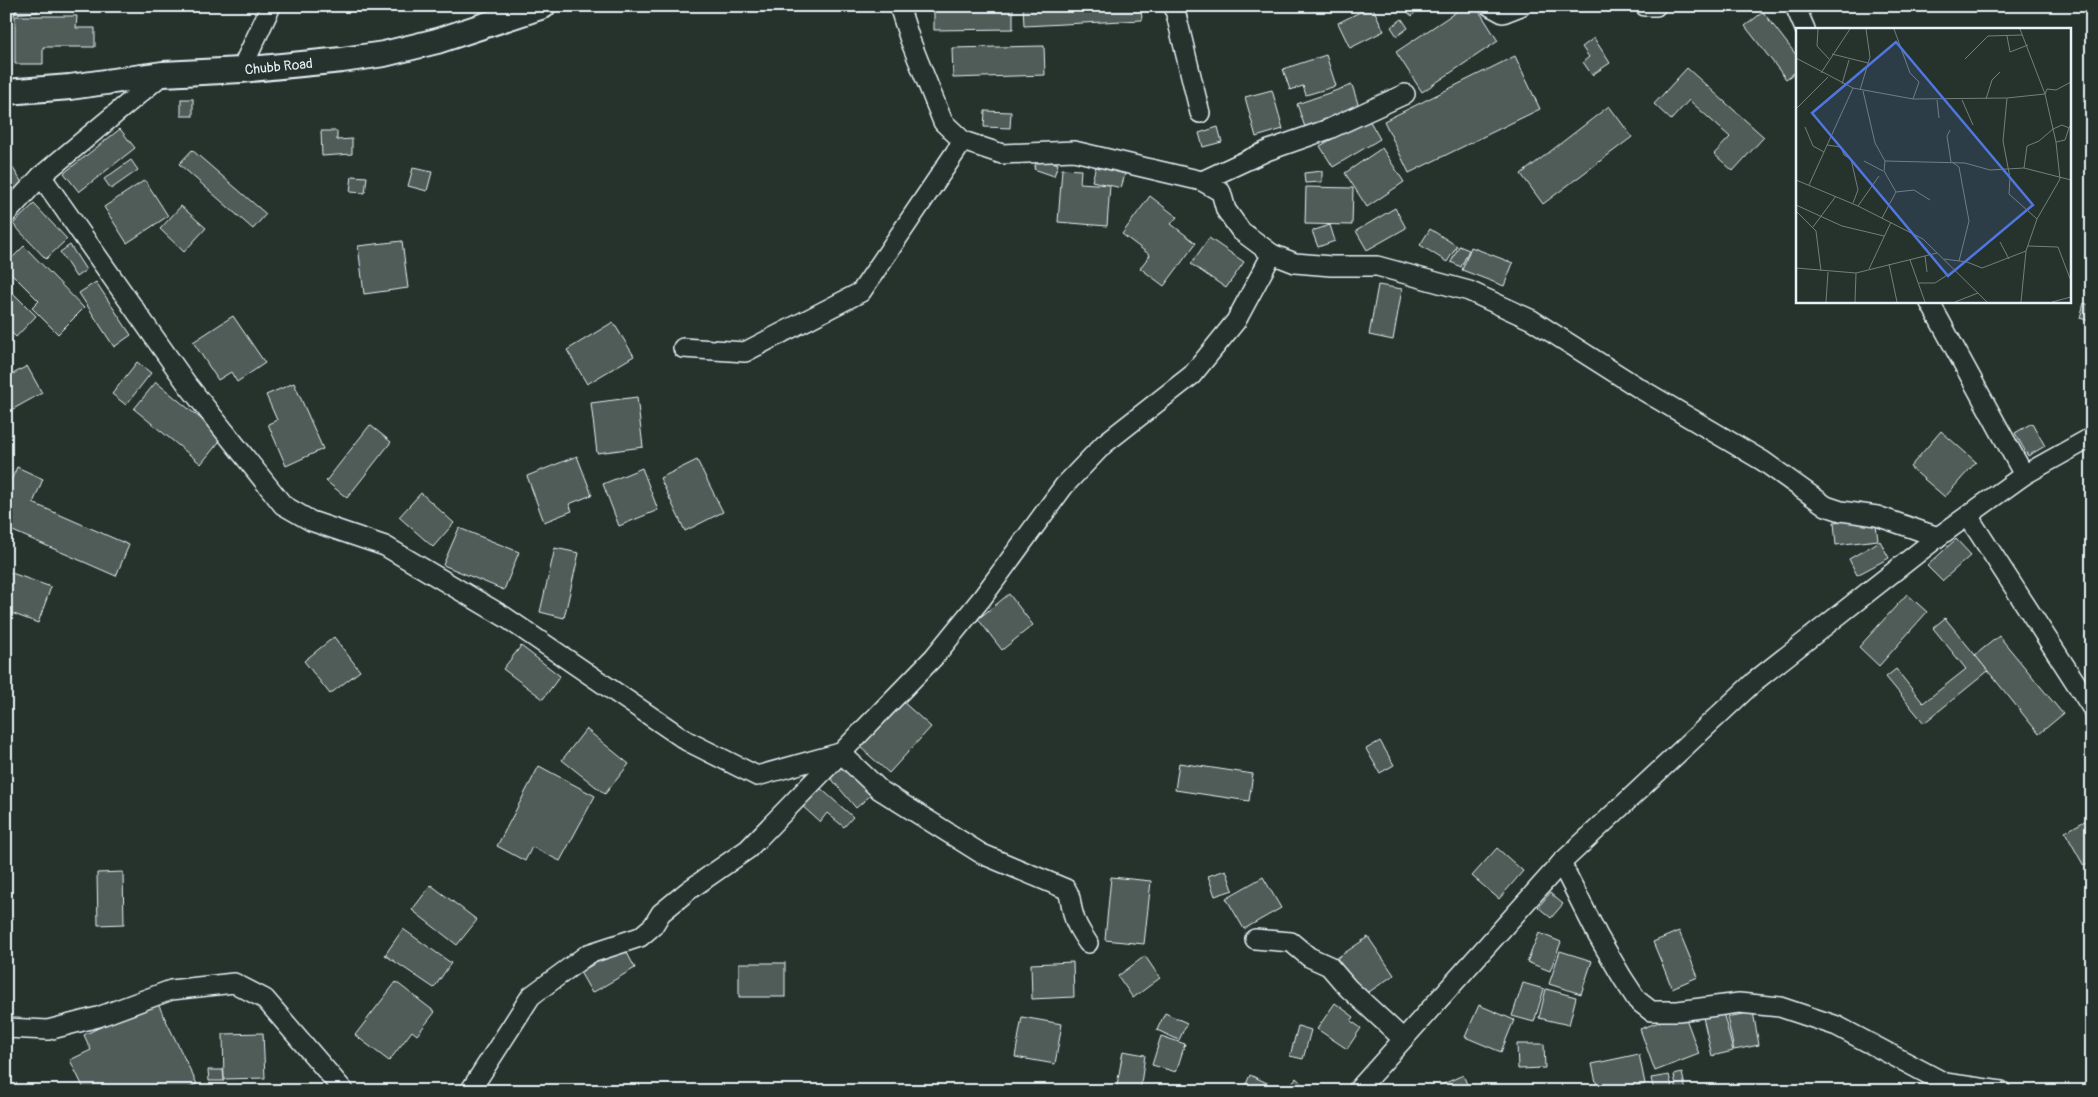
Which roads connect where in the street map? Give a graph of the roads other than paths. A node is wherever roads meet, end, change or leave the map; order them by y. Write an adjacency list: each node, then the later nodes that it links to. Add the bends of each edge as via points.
1 (271, 6): 11 (street)
2 (543, 6): 11 (street, Chubb Road, via 437,41 384,54)
3 (899, 6): 16 (street, via 943,122)
4 (1174, 6): 15 (street)
5 (1490, 6): 6 (street, via 1502,12)
6 (1521, 6)
7 (1645, 6): 8 (street)
8 (1656, 6)
9 (1795, 6): 10 (street)
10 (1804, 28)
11 (241, 70): 12 (street, Chubb Road)
12 (163, 74): 13 (street, Chubb Road); 17 (street)
13 (6, 92)
14 (1406, 94): 18 (street)
15 (1200, 113)
16 (963, 141): 18 (street, via 1002,154 1074,151); 22 (street, via 861,292 745,352)
17 (41, 176): 19 (street); 28 (street, via 187,384 283,505 310,521 385,546 505,617 687,741 757,776)
18 (1202, 181): 20 (street, via 1221,192 1226,210 1241,231)
19 (6, 214)
20 (1272, 254): 26 (street, via 1295,263 1377,266 1470,291 1532,320 1763,461 1826,506 1877,516); 28 (street, via 1236,321 1192,375 1104,444 1064,486 982,598 934,657)
21 (1930, 302): 24 (street)
22 (683, 348)
23 (2092, 437): 24 (street)
24 (2024, 475): 25 (street)
25 (1968, 516): 26 (street); 27 (street)
26 (1938, 537): 29 (street, via 1755,682)
27 (2092, 708)
28 (841, 752): 31 (street, via 880,790 982,854 1066,889 1072,913); 35 (street, via 748,849 689,890 661,913 653,926 640,937 588,954 531,996)
29 (1561, 863): 33 (street); 37 (street, via 1622,977 1637,1000 1651,1011 1739,1003 1780,1007 1837,1026 1945,1083)
30 (1255, 938): 33 (street, via 1291,942 1309,957 1330,966 1348,988)
31 (1088, 943)
32 (6, 1028): 34 (street, via 48,1030 98,1017 171,990 234,984 265,999)
33 (1403, 1039): 36 (street)
34 (344, 1091)
35 (470, 1091)
36 (1357, 1091)
37 (2001, 1091)

